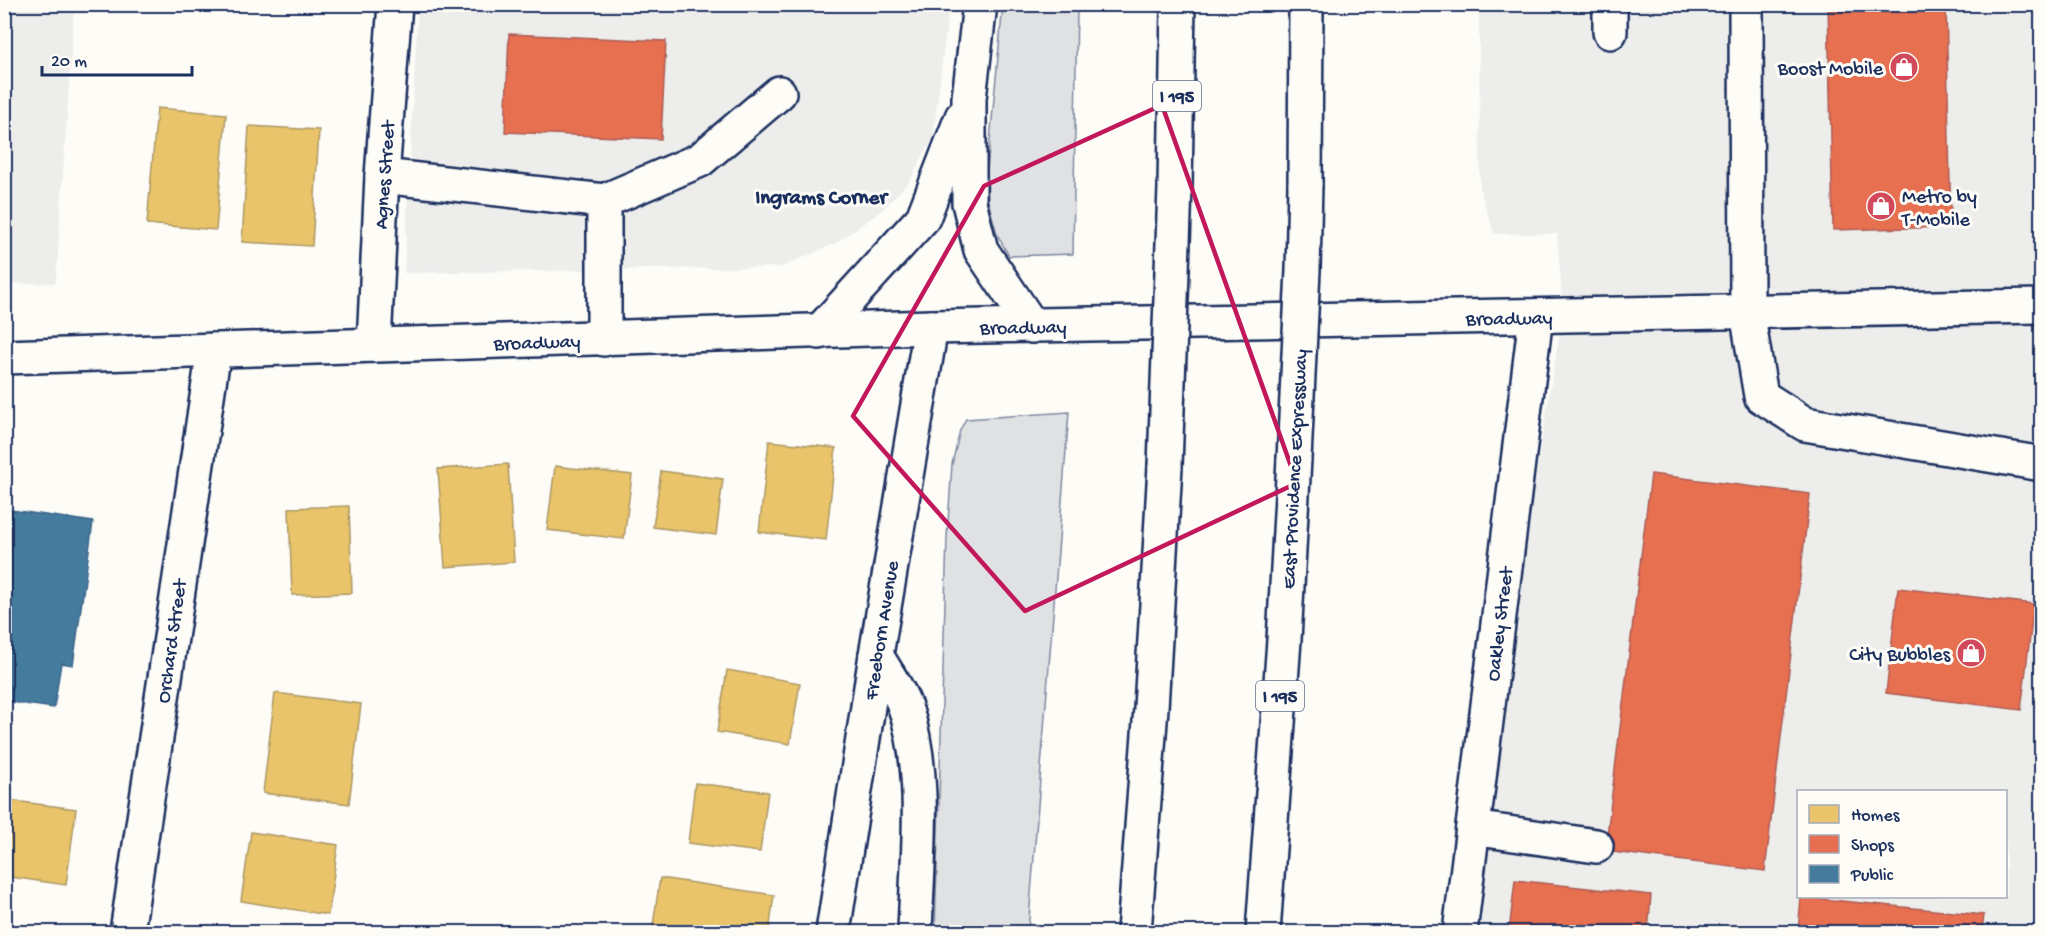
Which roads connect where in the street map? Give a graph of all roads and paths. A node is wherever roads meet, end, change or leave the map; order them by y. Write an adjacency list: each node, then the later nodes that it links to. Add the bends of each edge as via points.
1 (395, 4): 8 (main road, Agnes Street)
2 (980, 4): 7 (main road)
3 (1178, 4): 27 (main road, I 195, bridge, via 1165,466)
4 (1306, 4): 28 (main road, East Providence Expressway / I 195, bridge, via 1303,270)
5 (1746, 4): 11 (main road)
6 (778, 93): 9 (main road, via 700,160)
7 (969, 98): 13 (main road, via 969,203 981,250); 15 (main road, via 923,218)
8 (382, 176): 9 (main road); 17 (main road, Agnes Street)
9 (604, 201): 16 (main road)
10 (2042, 306): 11 (main road, Broadway)
11 (1747, 312): 12 (main road, Broadway); 20 (main road, via 1761,396 1805,424)
12 (1536, 316): 13 (main road, Broadway); 22 (main road, Oakley Street)
13 (1032, 326): 14 (main road, Broadway)
14 (931, 327): 15 (main road, Broadway); 21 (main road, Freeborn Avenue)
15 (819, 332): 16 (main road, Broadway)
16 (604, 339): 17 (main road, Broadway)
17 (374, 345): 18 (main road, Broadway)
18 (214, 350): 19 (main road, Broadway); 24 (main road, Orchard Street)
19 (4, 357)
20 (2042, 464)
21 (876, 655): 25 (main road, Freeborn Avenue); 26 (main road, via 905,705 915,744 919,787)
22 (1473, 828): 23 (main road); 29 (main road, Oakley Street)
23 (1596, 846)
24 (127, 933)
25 (833, 933)
26 (915, 933)
27 (1134, 933)
28 (1263, 933)
29 (1460, 933)

